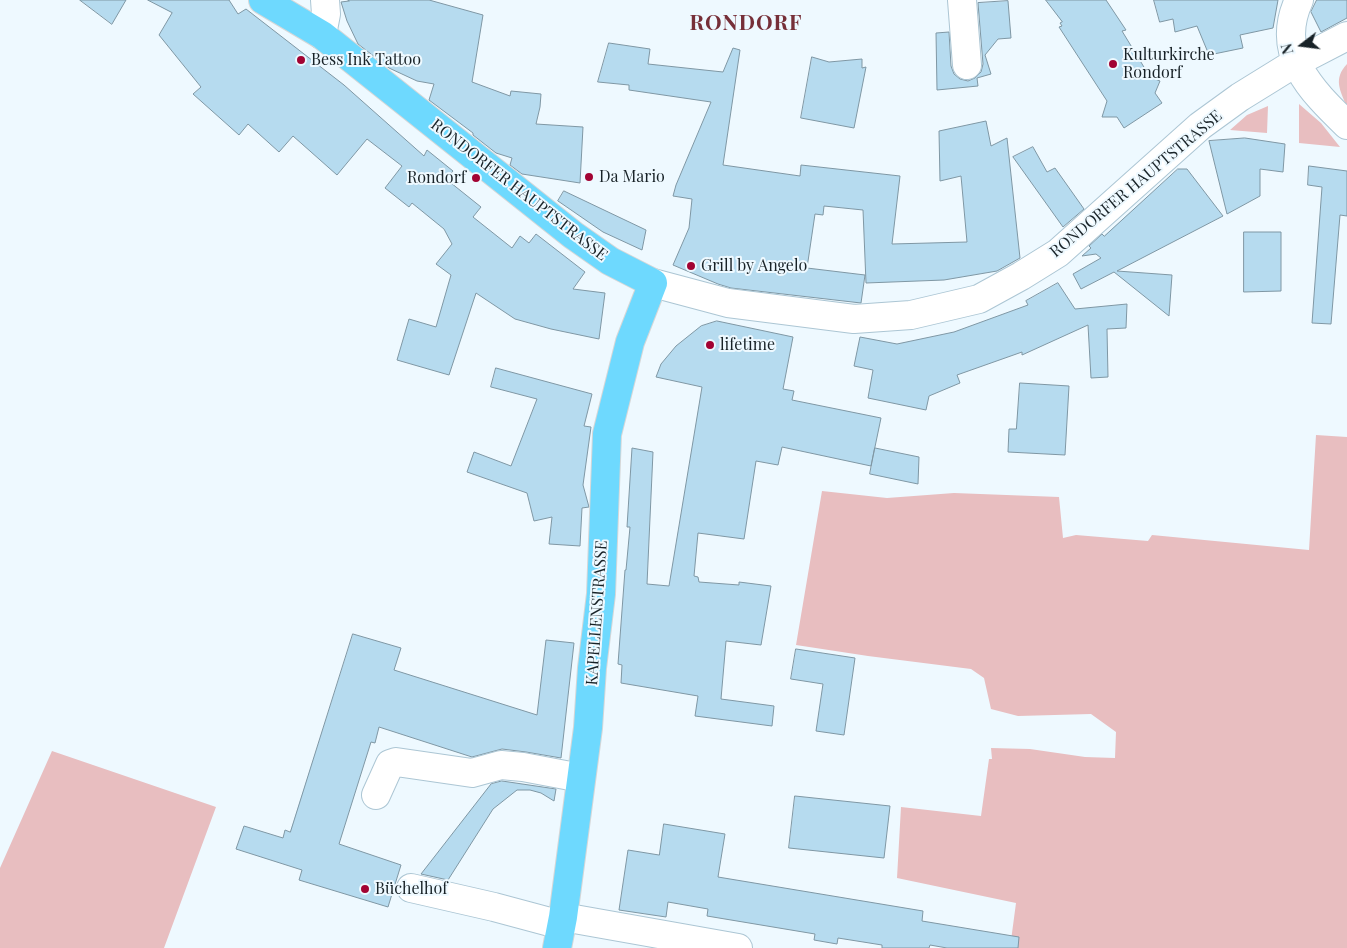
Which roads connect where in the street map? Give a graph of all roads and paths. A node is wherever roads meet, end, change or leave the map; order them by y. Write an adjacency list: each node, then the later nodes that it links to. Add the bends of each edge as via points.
1 (263, 0): 5 (main road, RONDORFER HAUPTSTRASSE)
2 (324, 0): 5 (street, via 326,14)
3 (962, 0): 8 (street)
4 (1299, 0): 7 (street, via 1290,35)
5 (322, 34): 10 (main road, RONDORFER HAUPTSTRASSE, via 573,235 610,261)
6 (1347, 36): 7 (street, RONDORFER HAUPTSTRASSE)
7 (1295, 63): 9 (street, via 1319,98); 10 (street, RONDORFER HAUPTSTRASSE, via 1200,126 1058,253 979,299 911,315 854,319 728,303)
8 (967, 65)
9 (1347, 125)
10 (653, 283): 11 (main road, KAPELLENSTRASSE, via 630,342 607,434 601,594)
11 (582, 778): 12 (street, via 501,765 472,773 396,762 390,764); 14 (main road, KAPELLENSTRASSE)
12 (376, 795)
13 (411, 888): 14 (street, via 494,907)
14 (560, 930): 15 (street)
15 (738, 948)

